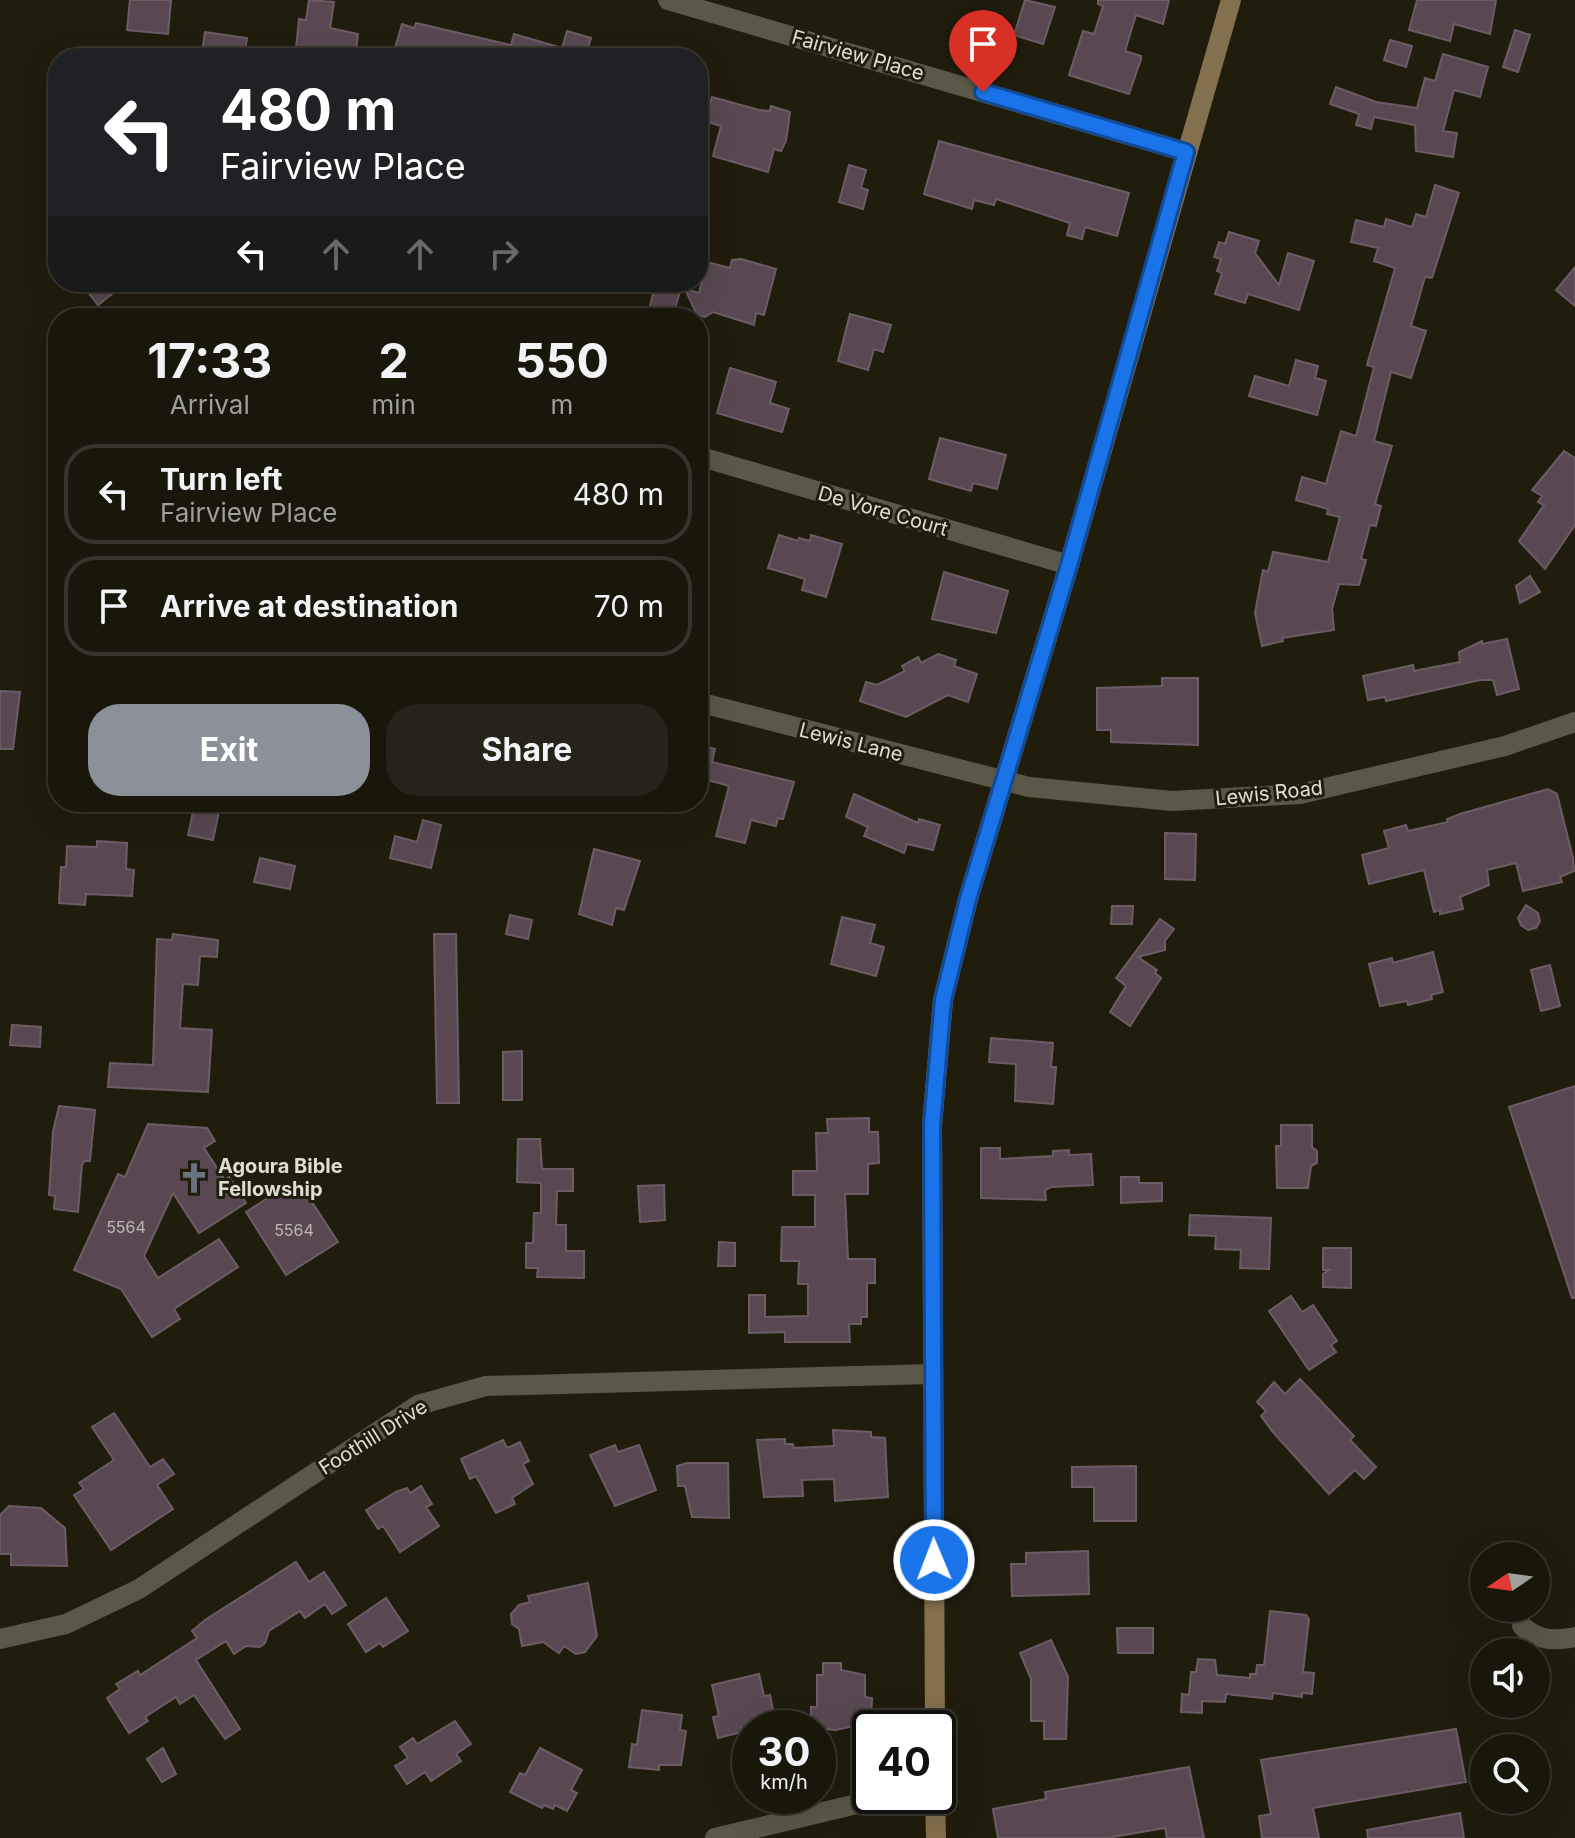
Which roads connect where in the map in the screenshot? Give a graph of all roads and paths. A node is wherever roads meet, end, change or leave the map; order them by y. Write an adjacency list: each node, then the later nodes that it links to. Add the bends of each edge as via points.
1 (668, 0): 3 (street, Fairview Place)
2 (1231, 0): 3 (street)
3 (1186, 152): 5 (street)
4 (708, 459): 5 (street, De Vore Court)
5 (1069, 565): 8 (street)
6 (708, 705): 8 (street, Lewis Lane)
7 (1575, 722): 8 (street, Lewis Road, via 1505,746 1300,794 1172,801)
8 (1004, 781): 9 (street, via 951,965 936,1051)
9 (932, 1374): 12 (street, Foothill Drive, via 486,1386 451,1394 418,1405 139,1589 66,1624); 13 (street)
10 (1522, 1626): 11 (street, via 1535,1638)
11 (1575, 1637)
12 (0, 1639)
13 (935, 1710)
14 (852, 1805): 16 (street)
15 (935, 1814): 17 (street)
16 (715, 1838)
17 (936, 1838)

